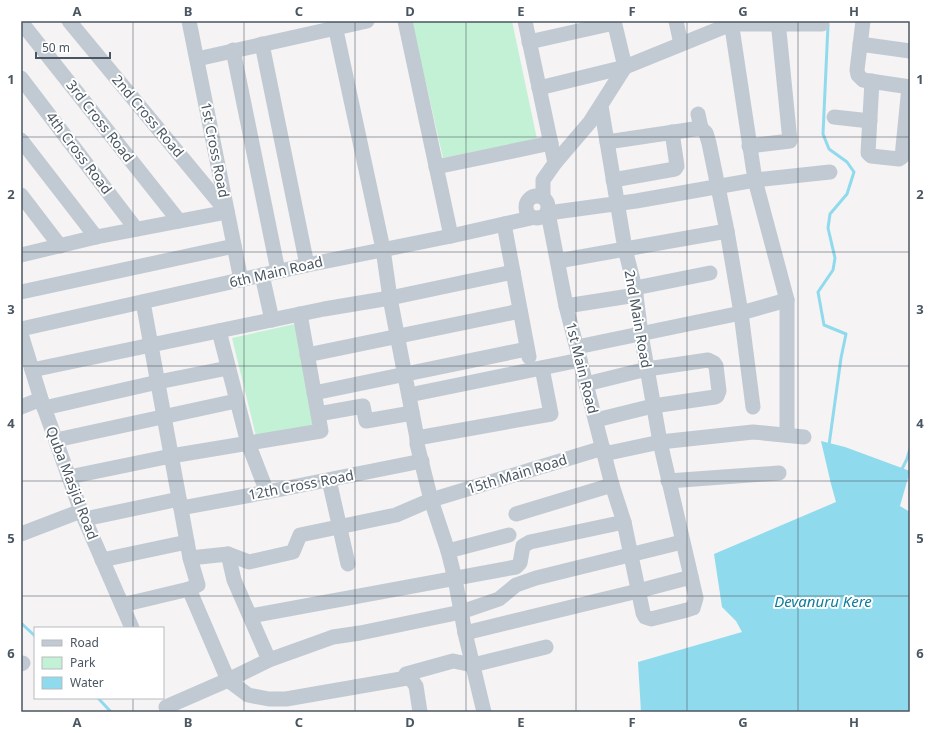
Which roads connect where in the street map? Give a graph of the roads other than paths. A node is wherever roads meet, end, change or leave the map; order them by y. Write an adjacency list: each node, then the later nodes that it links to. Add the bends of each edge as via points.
1 (69, 21): 43 (street, 2nd Cross Road)
2 (189, 21): 20 (street, 1st Cross Road)
3 (367, 21): 12 (street)
4 (405, 21): 35 (street)
5 (525, 21): 14 (street)
6 (676, 21): 16 (street)
7 (863, 21): 17 (street)
8 (21, 22): 46 (street, 3rd Cross Road)
9 (614, 22): 14 (street); 21 (street)
10 (731, 22): 11 (street); 16 (street); 33 (street)
11 (778, 22): 13 (street); 33 (street, via 790,141)
12 (335, 24): 15 (street); 54 (street)
13 (822, 24)
14 (529, 42): 25 (street)
15 (262, 44): 18 (street); 58 (street)
16 (681, 44): 21 (street)
17 (860, 44): 19 (street); 23 (street, via 856,70 863,80)
18 (233, 50): 20 (street); 59 (street)
19 (910, 52)
20 (197, 59): 43 (street, 1st Cross Road)
21 (625, 67): 25 (street); 26 (street)
22 (21, 78): 48 (street, 4th Cross Road)
23 (872, 81): 24 (street); 28 (street)
24 (909, 87): 28 (street, via 902,157 899,159 871,156 868,153)
25 (539, 88): 32 (street)
26 (601, 106): 31 (street, 2nd Main Road); 34 (street)
27 (834, 117): 28 (street)
28 (870, 121)
29 (672, 132): 31 (street); 37 (street, via 677,166 675,169); 39 (street, via 700,121 708,138)
30 (21, 140): 51 (street)
31 (607, 142): 37 (street, 2nd Main Road)
32 (550, 143): 34 (street); 35 (street)
33 (750, 146): 38 (street)
34 (555, 163): 41 (street, via 543,180)
35 (436, 167): 50 (street)
36 (830, 172): 38 (street)
37 (613, 180): 42 (street, 2nd Main Road)
38 (754, 180): 39 (street); 67 (street)
39 (718, 186): 42 (street); 49 (street)
40 (21, 195): 52 (street)
41 (543, 197): 44 (street, via 549,204); 45 (street, via 534,196 527,202 526,211)
42 (617, 203): 44 (street); 55 (street, 2nd Main Road)
43 (226, 212): 46 (street); 53 (street, 1st Cross Road)
44 (548, 213): 45 (street, via 541,219); 57 (street, 1st Main Road)
45 (531, 218): 47 (street, 6th Main Road)
46 (179, 221): 48 (street)
47 (504, 224): 50 (street, 6th Main Road); 60 (street)
48 (136, 229): 51 (street)
49 (728, 231): 55 (street); 71 (street)
50 (452, 236): 54 (street, 6th Main Road)
51 (96, 237): 52 (street)
52 (60, 246): 56 (street)
53 (234, 246): 63 (street, 1st Cross Road); 65 (street)
54 (382, 249): 58 (street, 6th Main Road); 66 (street)
55 (625, 249): 57 (street); 64 (street, 2nd Main Road)
56 (21, 255)
57 (558, 261): 69 (street, 1st Main Road)
58 (307, 265): 59 (street, 6th Main Road)
59 (278, 271): 62 (street, 6th Main Road)
60 (513, 272): 66 (street); 70 (street)
61 (710, 274): 64 (street)
62 (262, 275): 63 (street, 6th Main Road); 73 (street)
63 (241, 280): 68 (street, 6th Main Road)
64 (635, 291): 69 (street); 77 (street, 2nd Main Road)
65 (21, 292)
66 (390, 298): 72 (street); 78 (street)
67 (787, 300): 71 (street); 101 (street)
68 (143, 302): 74 (street, 6th Main Road); 79 (street)
69 (566, 306): 81 (street, 1st Main Road)
70 (520, 310): 78 (street); 80 (street)
71 (741, 312): 77 (street); 96 (street)
72 (300, 314): 73 (street); 82 (street)
73 (272, 320): 75 (street)
74 (21, 329)
75 (219, 331): 79 (street); 83 (street)
76 (21, 334): 86 (street, Quba Masjid Road)
77 (641, 334): 81 (street); 85 (street, 2nd Main Road)
78 (398, 336): 82 (street); 87 (street)
79 (151, 345): 86 (street); 88 (street)
80 (527, 348): 84 (street); 87 (street)
81 (578, 353): 84 (street); 89 (street, 1st Main Road)
82 (307, 355): 90 (street)
83 (228, 368): 88 (street); 92 (street)
84 (537, 369): 91 (street); 103 (street, via 551,414)
85 (647, 369): 89 (street); 94 (street, 2nd Main Road); 94 (street, via 708,360 716,366 718,396)
86 (32, 370): 93 (street, Quba Masjid Road)
87 (405, 374): 90 (street); 91 (street)
88 (158, 382): 93 (street); 99 (street)
89 (586, 384): 100 (street, 1st Main Road)
90 (314, 393): 98 (street)
91 (409, 395): 97 (street)
92 (236, 401): 99 (street); 106 (street)
93 (43, 404): 95 (street); 104 (street, Quba Masjid Road)
94 (654, 406): 100 (street); 105 (street, 2nd Main Road)
95 (21, 407)
96 (753, 407)
97 (412, 412): 98 (street, via 366,421 363,406); 103 (street)
98 (318, 414): 106 (street, via 321,431)
99 (164, 418): 104 (street); 108 (street)
100 (596, 420): 107 (street, 1st Main Road)
101 (787, 435): 102 (street, 15th Main Road); 105 (street, 15th Main Road, via 753,432)
102 (804, 437)
103 (418, 438): 109 (street, via 417,444)
104 (56, 440): 111 (street, Quba Masjid Road)
105 (660, 442): 107 (street, 15th Main Road); 113 (street, 2nd Main Road)
106 (248, 443): 108 (street); 115 (street)
107 (604, 451): 114 (street, 1st Main Road); 116 (street, 15th Main Road)
108 (171, 456): 111 (street); 117 (street)
109 (422, 461): 112 (street, 12th Cross Road); 116 (street)
110 (779, 473): 113 (street)
111 (69, 477): 119 (street, Quba Masjid Road)
112 (329, 480): 115 (street, 12th Cross Road); 121 (street)
113 (668, 481): 124 (street, 2nd Main Road)
114 (612, 485): 118 (street); 120 (street, 1st Main Road)
115 (267, 492): 117 (street, 12th Cross Road)
116 (431, 500): 121 (street, 15th Main Road, via 396,515); 126 (street)
117 (180, 503): 119 (street, 12th Cross Road); 125 (street)
118 (516, 514)
119 (83, 515): 122 (street, 12th Cross Road); 130 (street, Quba Masjid Road)
120 (624, 522): 128 (street, 1st Main Road); 133 (street, via 530,542 523,546 520,563 516,567)
121 (339, 526): 127 (street, 15th Main Road, via 300,535 293,552 249,562); 131 (street)
122 (21, 534)
123 (509, 535): 126 (street)
124 (681, 537): 128 (street); 132 (street, 2nd Main Road)
125 (187, 542): 129 (street); 130 (street)
126 (448, 551): 133 (street)
127 (228, 554): 129 (street); 138 (street, via 234,580)
128 (631, 555): 135 (street, 1st Main Road); 137 (street, via 525,581 499,599)
129 (190, 558): 134 (street, via 198,585)
130 (102, 560): 136 (street, Quba Masjid Road)
131 (348, 564)
132 (690, 577): 135 (street); 135 (street, 2nd Main Road, via 696,598 693,608 688,610 651,619 645,617)
133 (455, 579): 137 (street); 138 (street)
134 (189, 588): 136 (street); 145 (street)
135 (638, 591): 140 (street)
136 (122, 605): 139 (street, Quba Masjid Road)
137 (461, 612): 140 (street); 142 (street, via 333,637)
138 (250, 616): 142 (street)
139 (132, 627)
140 (465, 633): 143 (street)
141 (546, 647): 143 (street)
142 (269, 660): 145 (street)
143 (473, 665): 144 (street, via 453,661); 148 (street)
144 (406, 674)
145 (228, 680): 146 (street); 147 (street, via 248,695 278,700 407,678 412,679 416,686)
146 (166, 706)
147 (420, 712)
148 (484, 712)

